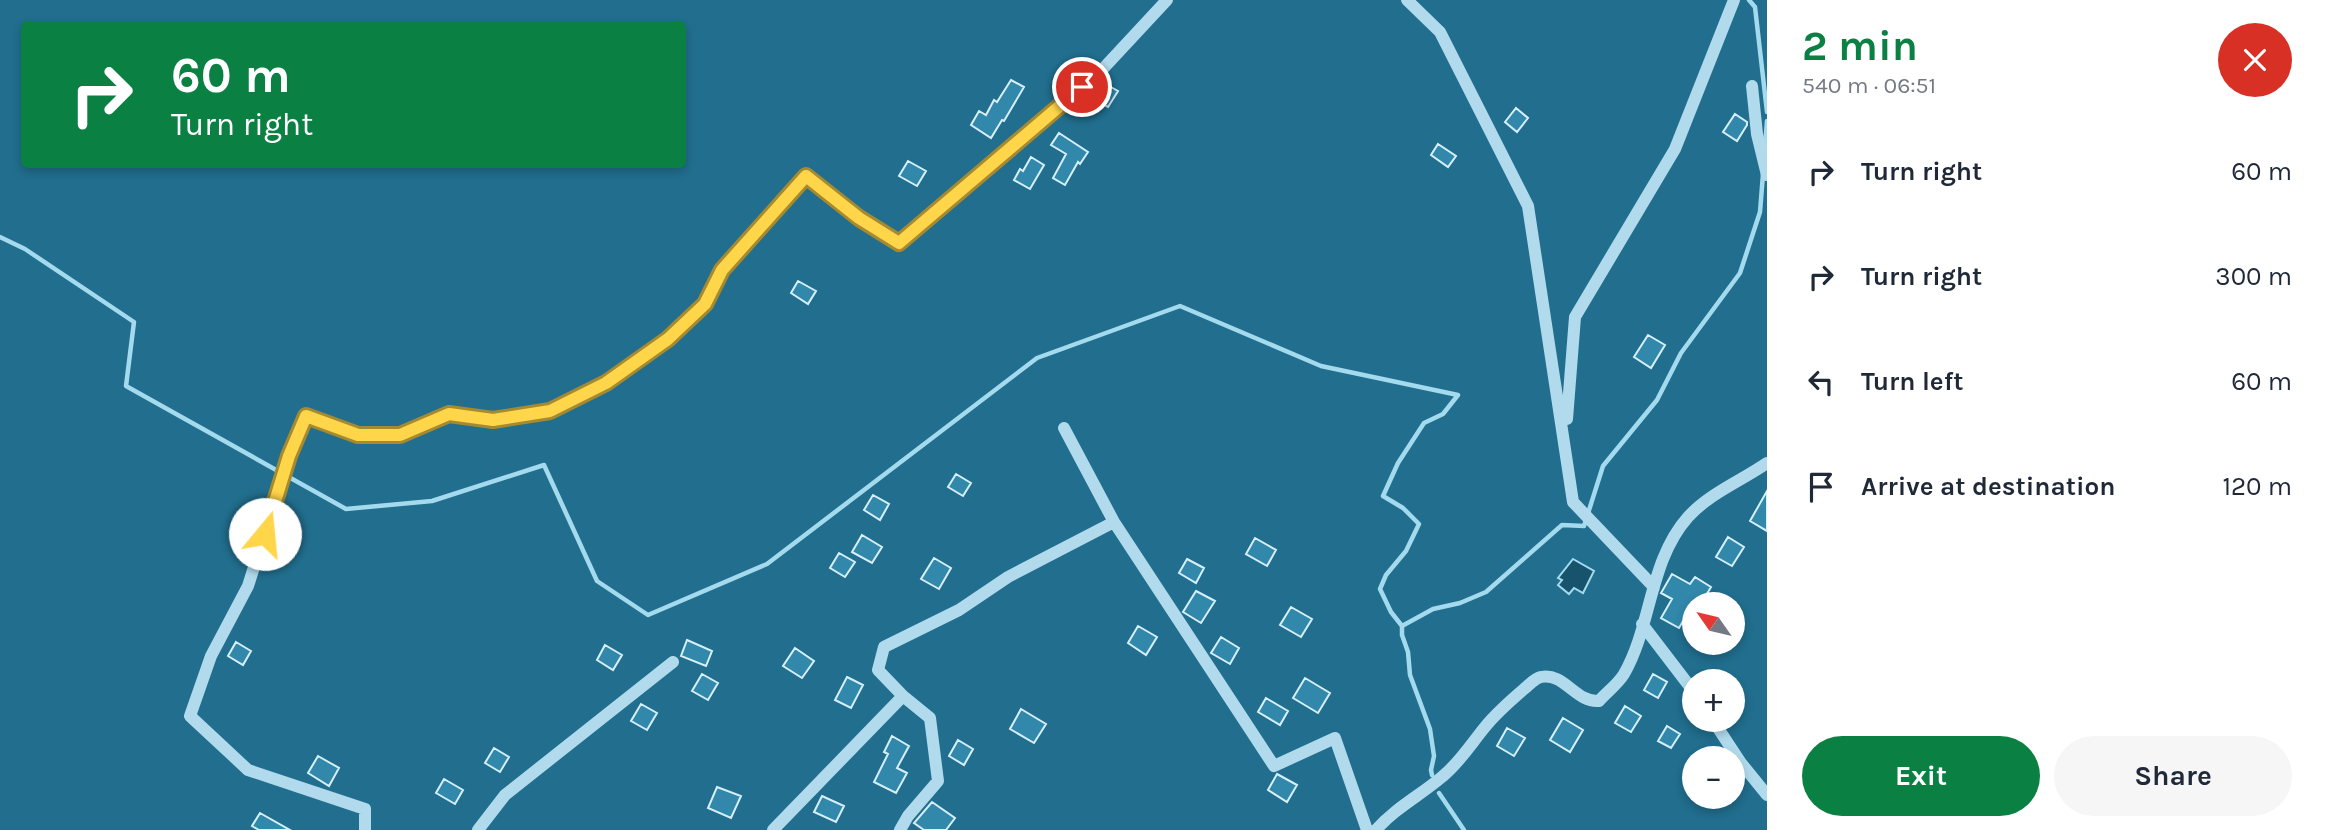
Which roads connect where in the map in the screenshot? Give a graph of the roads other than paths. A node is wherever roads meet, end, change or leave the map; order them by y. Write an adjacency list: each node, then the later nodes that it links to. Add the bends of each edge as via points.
1 (1167, 0): 17 (street, via 1100,72 899,243 806,176 722,270 705,304 677,330 606,383 550,411 493,420 449,414 400,435 358,435 306,416 248,586 211,656 190,716 248,770 365,809)
2 (1407, 0): 7 (street, via 1440,32 1528,206)
3 (1734, 0): 7 (street, via 1675,149 1575,317)
4 (1752, 86): 5 (street)
5 (1767, 175)
6 (1064, 428): 9 (street)
7 (1565, 440): 10 (street, via 1573,502)
8 (1767, 463): 10 (street, via 1731,482 1689,516 1666,548)
9 (1114, 522): 14 (street, via 884,647 878,670); 21 (street, via 1274,766 1335,738)
10 (1654, 587): 11 (street)
11 (1642, 624): 13 (street); 22 (street, via 1623,676 1599,701 1586,700 1560,681 1538,677 1485,726 1444,776)
12 (673, 662): 18 (street, via 505,795)
13 (1682, 676)
14 (903, 696): 19 (street); 20 (street, via 930,718 938,781)
15 (1721, 732): 16 (street)
16 (1767, 795)
17 (365, 830)
18 (478, 830)
19 (773, 830)
20 (900, 830)
21 (1367, 830)
22 (1376, 830)

